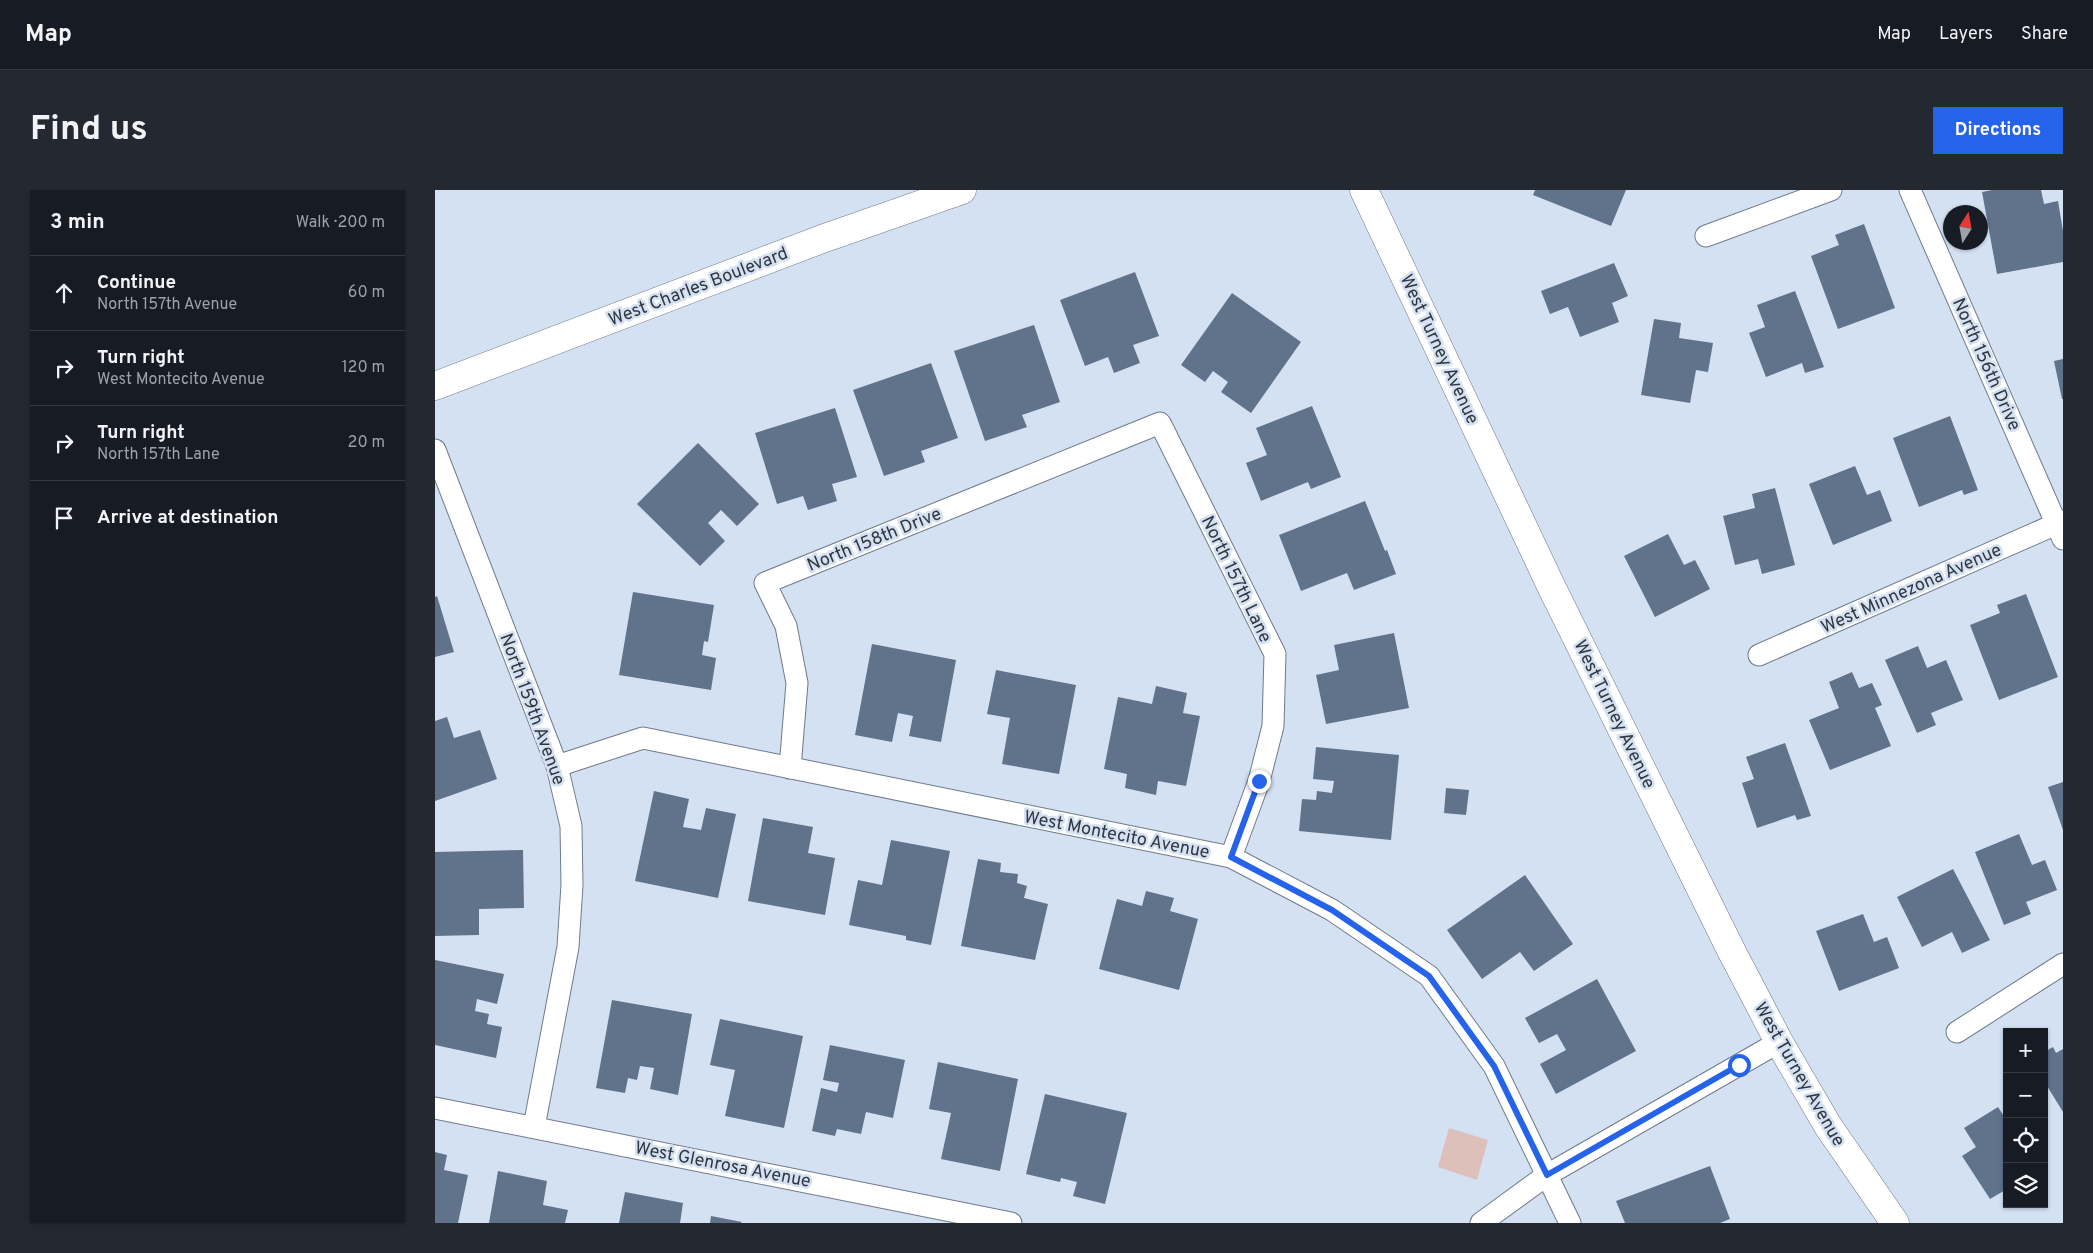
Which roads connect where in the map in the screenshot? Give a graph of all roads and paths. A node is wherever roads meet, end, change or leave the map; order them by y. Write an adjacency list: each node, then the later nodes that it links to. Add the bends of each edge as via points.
1 (962, 190): 6 (street, West Charles Boulevard, via 821,239)
2 (1364, 190): 16 (street, West Turney Avenue, via 1557,597)
3 (1831, 190): 5 (street)
4 (1911, 190): 9 (street, North 156th Drive)
5 (1705, 236)
6 (435, 386)
7 (1160, 423): 12 (street, North 158th Drive, via 765,583 786,626 797,683); 13 (street, North 157th Lane, via 1275,654 1273,726 1259,781)
8 (435, 450): 11 (street, North 159th Avenue)
9 (2061, 528): 10 (street, West Minnezona Avenue)
10 (1759, 655)
11 (557, 766): 12 (street, West Montecito Avenue, via 643,738); 18 (street, North 159th Avenue, via 571,826 572,885 568,947)
12 (790, 768): 13 (street, West Montecito Avenue)
13 (1231, 857): 19 (street, West Montecito Avenue, via 1332,910 1429,976 1494,1066)
14 (2063, 964): 15 (street)
15 (1957, 1032)
16 (1779, 1042): 19 (street); 23 (street, West Turney Avenue, via 1828,1126)
17 (435, 1108): 18 (street, West Glenrosa Avenue)
18 (534, 1127): 20 (street, West Glenrosa Avenue)
19 (1547, 1175): 21 (street); 22 (street, West Montecito Avenue)
20 (1011, 1223)
21 (1481, 1223)
22 (1570, 1223)
23 (1895, 1223)

